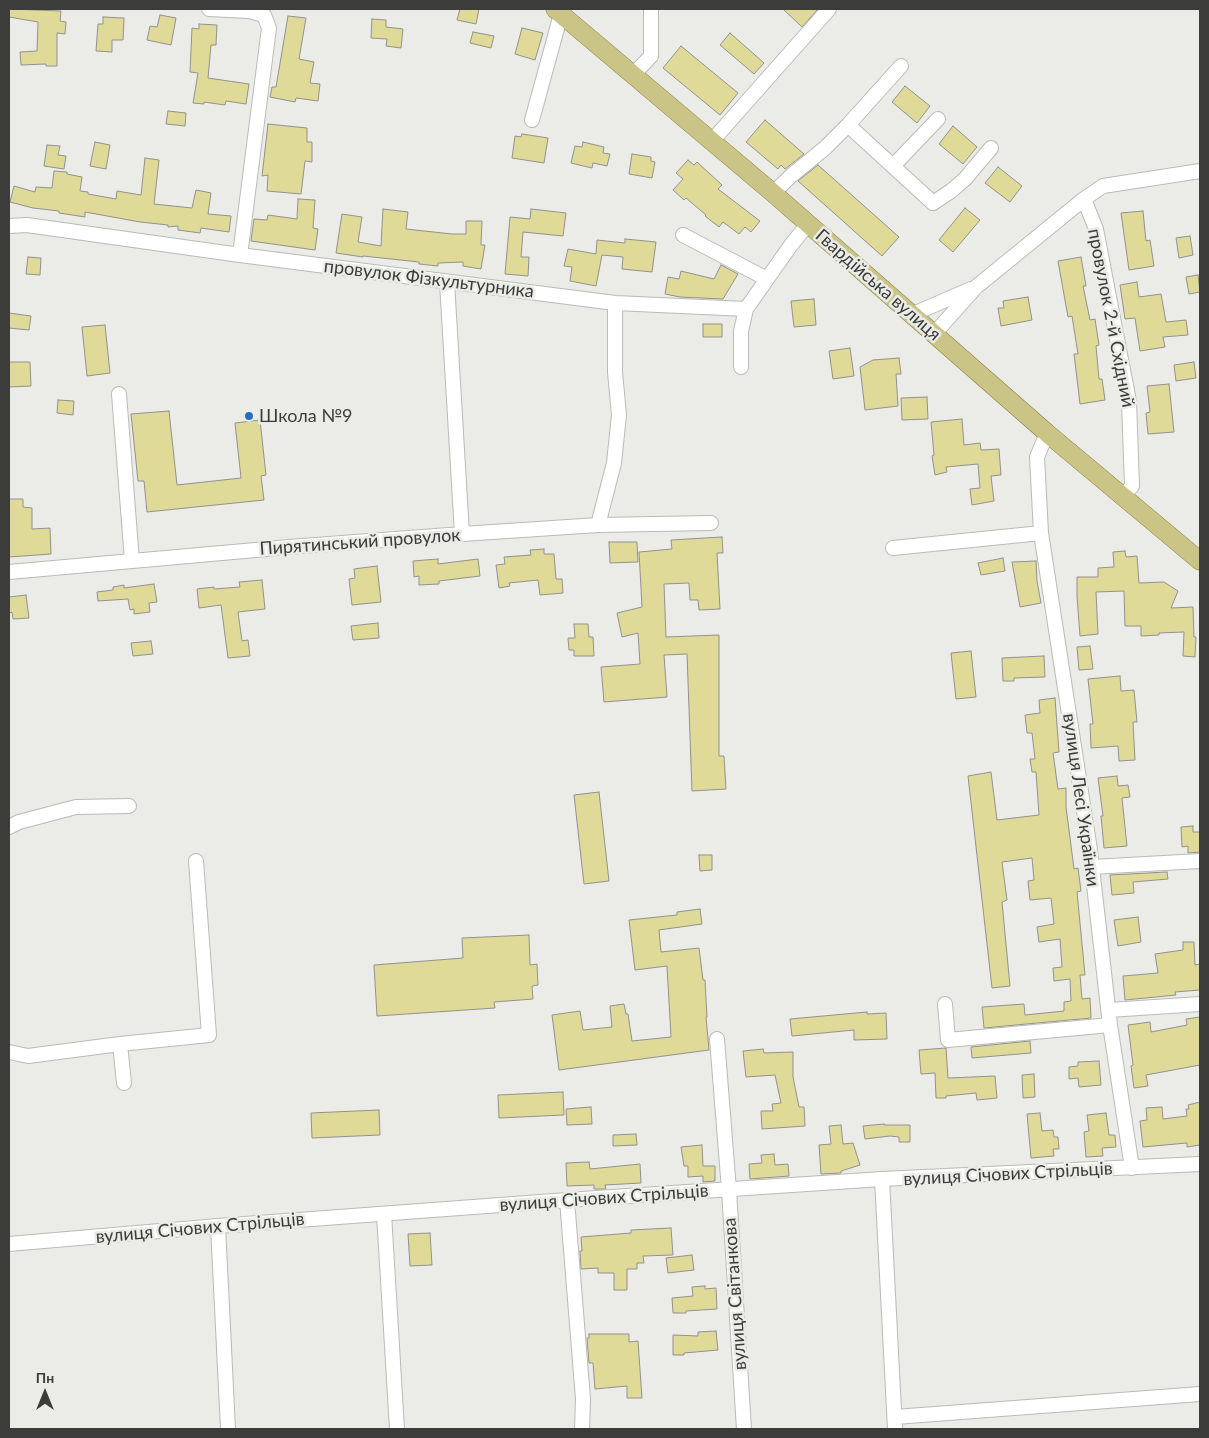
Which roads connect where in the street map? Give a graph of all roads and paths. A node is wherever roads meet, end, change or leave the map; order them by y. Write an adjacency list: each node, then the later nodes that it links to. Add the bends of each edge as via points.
1 (209, 9): 19 (street, via 264,14 269,28)
2 (651, 9): 6 (street, via 651,56)
3 (829, 9): 10 (street)
4 (558, 11): 6 (main road, Гвардійська вулиця); 8 (street)
5 (901, 66): 9 (street)
6 (634, 75): 10 (main road, Гвардійська вулиця)
7 (938, 119): 12 (street)
8 (532, 120)
9 (848, 125): 12 (street); 14 (street)
10 (712, 141): 14 (main road, Гвардійська вулиця)
11 (991, 148): 12 (street, via 965,179 933,202)
12 (892, 166)
13 (1200, 171): 15 (street, via 1103,186)
14 (773, 193): 16 (main road, Гвардійська вулиця)
15 (1084, 199): 22 (street); 30 (street, провулок 2-й Східний, via 1096,228 1129,401 1132,486)
16 (808, 224): 20 (street); 25 (main road, Гвардійська вулиця)
17 (9, 226): 19 (street, провулок Фізкультурника)
18 (683, 235): 20 (street)
19 (240, 255): 21 (street, провулок Фізкультурника)
20 (767, 278): 24 (street)
21 (447, 282): 23 (street, провулок Фізкультурника); 34 (street)
22 (976, 287): 25 (street); 26 (street)
23 (615, 303): 24 (street, провулок Фізкультурника); 32 (street, via 619,415 614,463)
24 (746, 309): 27 (street, via 741,331)
25 (911, 315): 26 (main road, Гвардійська вулиця)
26 (934, 334): 29 (main road, Гвардійська вулиця)
27 (740, 367)
28 (119, 394): 36 (street)
29 (1047, 433): 30 (main road, Гвардійська вулиця); 33 (street, вулиця Лесі Українки, via 1037,457)
30 (1123, 496): 37 (main road, Гвардійська вулиця)
31 (711, 523): 32 (street, Пирятинський провулок)
32 (598, 525): 34 (street, Пирятинський провулок)
33 (1041, 533): 35 (street); 43 (street, вулиця Лесі Українки)
34 (462, 534): 36 (street, Пирятинський провулок)
35 (892, 548)
36 (132, 561): 38 (street, Пирятинський провулок)
37 (1200, 561)
38 (9, 572)
39 (129, 806): 40 (street, via 76,807)
40 (9, 827)
41 (196, 861): 49 (street, via 209,1035)
42 (1200, 861): 43 (street)
43 (1092, 867): 46 (street, вулиця Лесі Українки)
44 (945, 1004): 47 (street, via 948,1040)
45 (1200, 1004): 46 (street)
46 (1108, 1010): 47 (street, вулиця Лесі Українки)
47 (1110, 1025): 53 (street, вулиця Лесі Українки)
48 (717, 1039): 55 (street, вулиця Світанкова)
49 (120, 1044): 50 (street, via 28,1056); 51 (street)
50 (9, 1052)
51 (124, 1083)
52 (1200, 1164): 53 (street, вулиця Січових Стрільців)
53 (1132, 1168): 54 (street, вулиця Січових Стрільців)
54 (882, 1179): 55 (street, вулиця Січових Стрільців); 61 (street)
55 (729, 1190): 56 (street, вулиця Січових Стрільців); 65 (street, вулиця Світанкова)
56 (567, 1200): 57 (street, вулиця Січових Стрільців); 64 (street, via 583,1399)
57 (384, 1214): 58 (street, вулиця Січових Стрільців); 63 (street)
58 (218, 1226): 59 (street, вулиця Січових Стрільців); 62 (street)
59 (9, 1244)
60 (1200, 1394): 61 (street)
61 (895, 1423)
62 (228, 1429)
63 (397, 1429)
64 (582, 1429)
65 (744, 1429)

